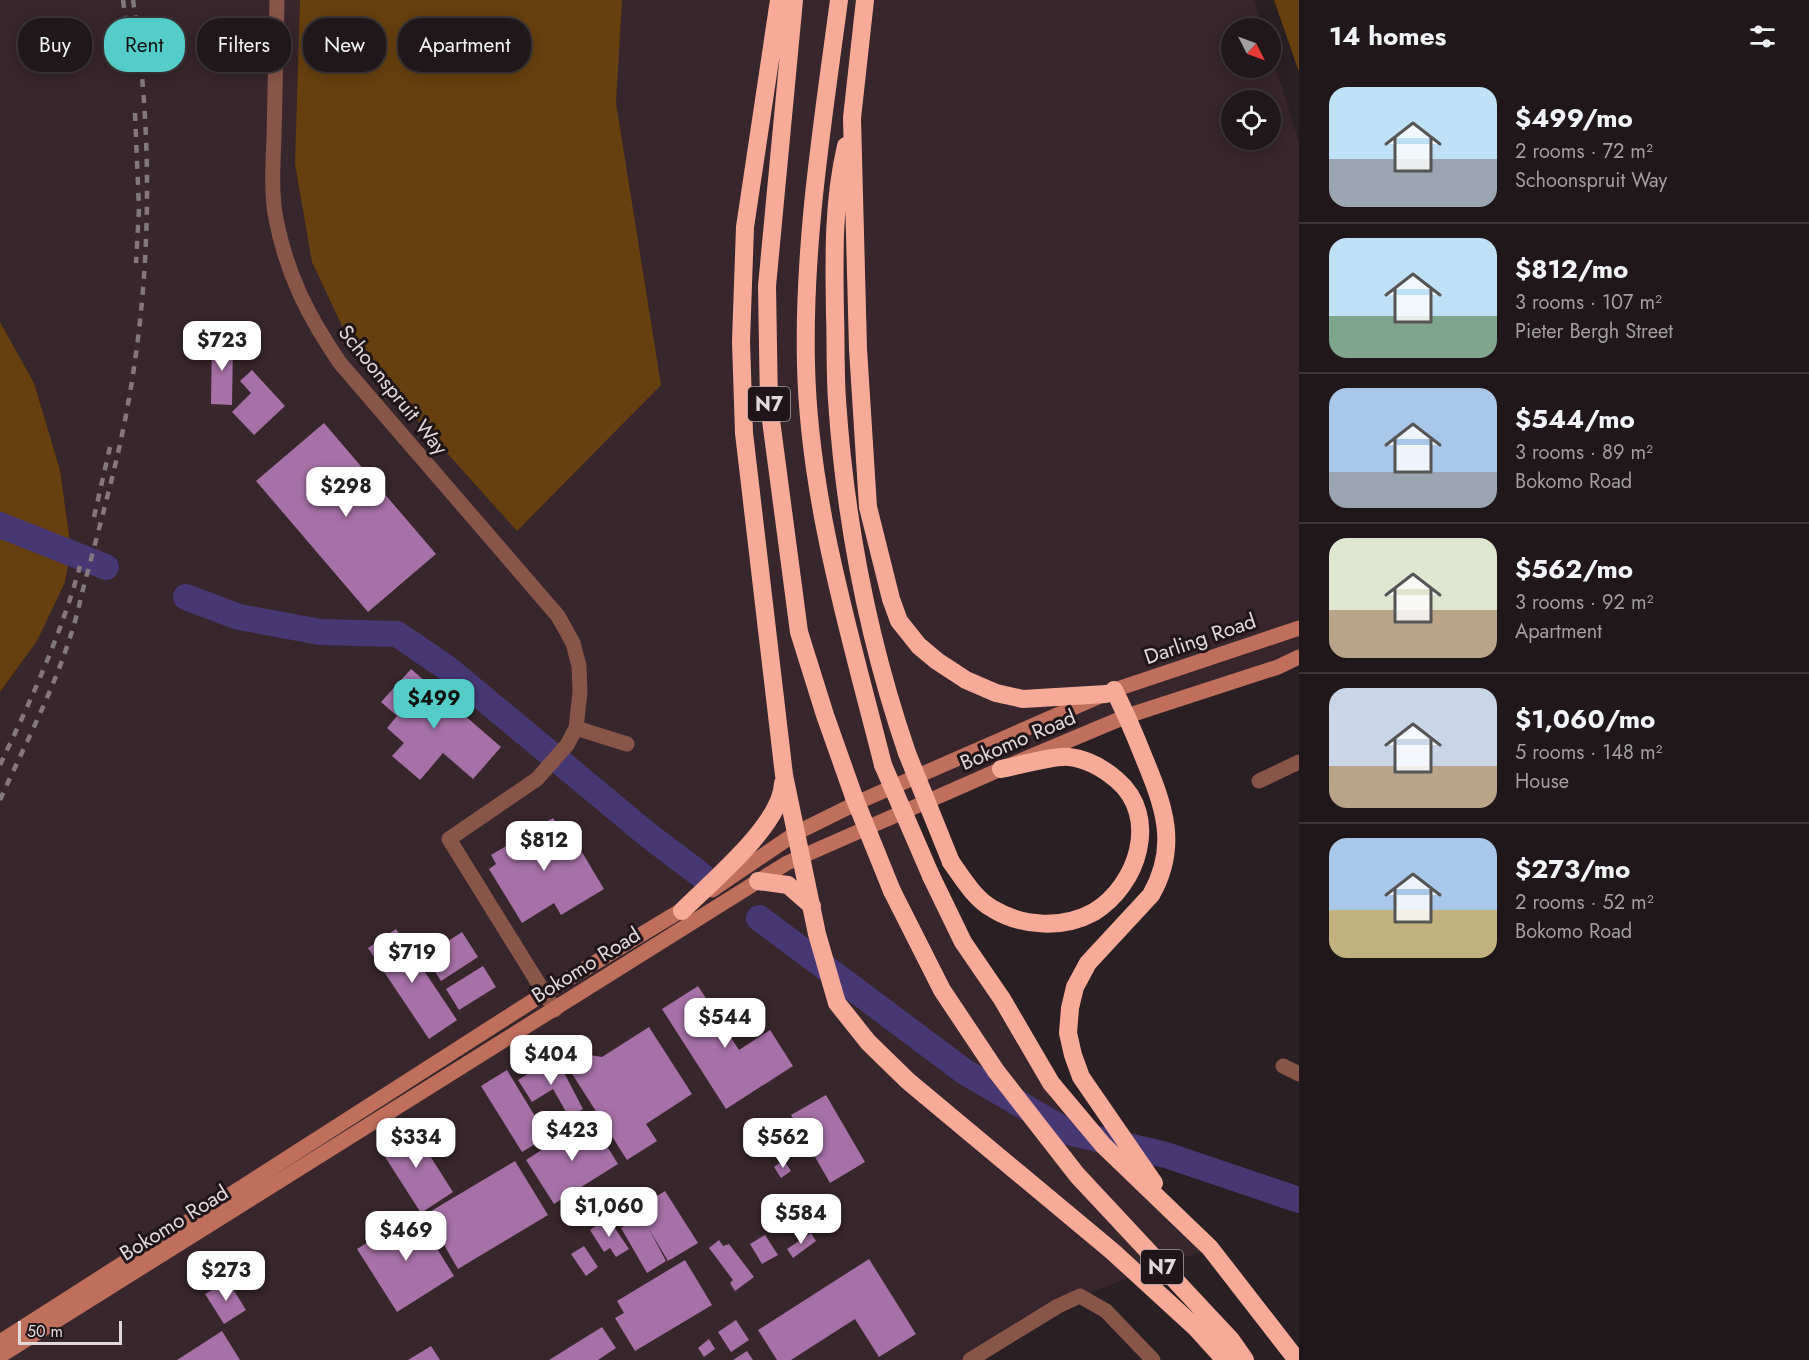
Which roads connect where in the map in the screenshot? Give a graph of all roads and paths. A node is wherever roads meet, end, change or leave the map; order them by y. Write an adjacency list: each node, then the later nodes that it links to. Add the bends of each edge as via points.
1 (277, 0): 11 (street, Schoonspruit Way, via 275,216 303,303 340,363 558,616 573,643 579,666)
2 (779, 0): 15 (highway, via 745,227 741,342 744,434)
3 (794, 0): 32 (highway, N7, bridge, via 767,286 769,405 799,632 825,715 892,891 942,990 996,1071 1077,1175 1231,1340)
4 (839, 0): 26 (highway, N7, bridge, via 806,292 806,366 819,496 883,765 963,942 1051,1083 1103,1145)
5 (866, 0): 6 (highway)
6 (852, 118): 9 (highway, via 858,349 868,507 899,621 937,661 996,693 1035,699); 14 (highway, bridge, via 840,173 834,248 836,399 846,496 864,598 888,699 951,862 972,891 993,909 1021,921 1049,925 1093,912 1120,888 1138,851 1141,829 1127,788 1101,766 1067,757)
7 (1299, 628): 9 (main road, Darling Road)
8 (1299, 657): 10 (main road)
9 (1110, 692): 10 (highway); 17 (main road, Bokomo Road)
10 (1127, 716): 14 (main road, Bokomo Road); 26 (highway, via 1161,800 1167,827 1165,856 1151,895 1088,963 1075,987 1068,1033 1081,1077)
11 (576, 728): 12 (street); 22 (street, Schoonspruit Way, via 567,745 537,779 450,839)
12 (627, 744)
13 (1299, 762): 16 (street)
14 (1001, 769): 18 (main road, Bokomo Road)
15 (784, 775): 17 (highway); 21 (highway, via 780,798 755,838)
16 (1259, 781)
17 (796, 833): 18 (highway); 21 (main road, Bokomo Road)
18 (801, 856): 19 (main road, Bokomo Road); 20 (highway)
19 (758, 881): 20 (highway, via 788,885); 23 (main road, Bokomo Road)
20 (812, 906): 31 (highway, via 837,1003 868,1042 908,1081 1112,1251)
21 (682, 911): 22 (main road, Bokomo Road)
22 (545, 993): 23 (street); 27 (main road, Bokomo Road)
23 (555, 1010): 28 (main road, Bokomo Road)
24 (1283, 1066): 25 (street)
25 (1299, 1074)
26 (1176, 1215): 33 (highway, N7, via 1210,1248)
27 (0, 1342)
28 (0, 1356)
29 (970, 1360): 30 (street, via 1080,1296 1106,1311)
30 (1153, 1360)
31 (1225, 1360)
32 (1245, 1360)
33 (1297, 1360)

